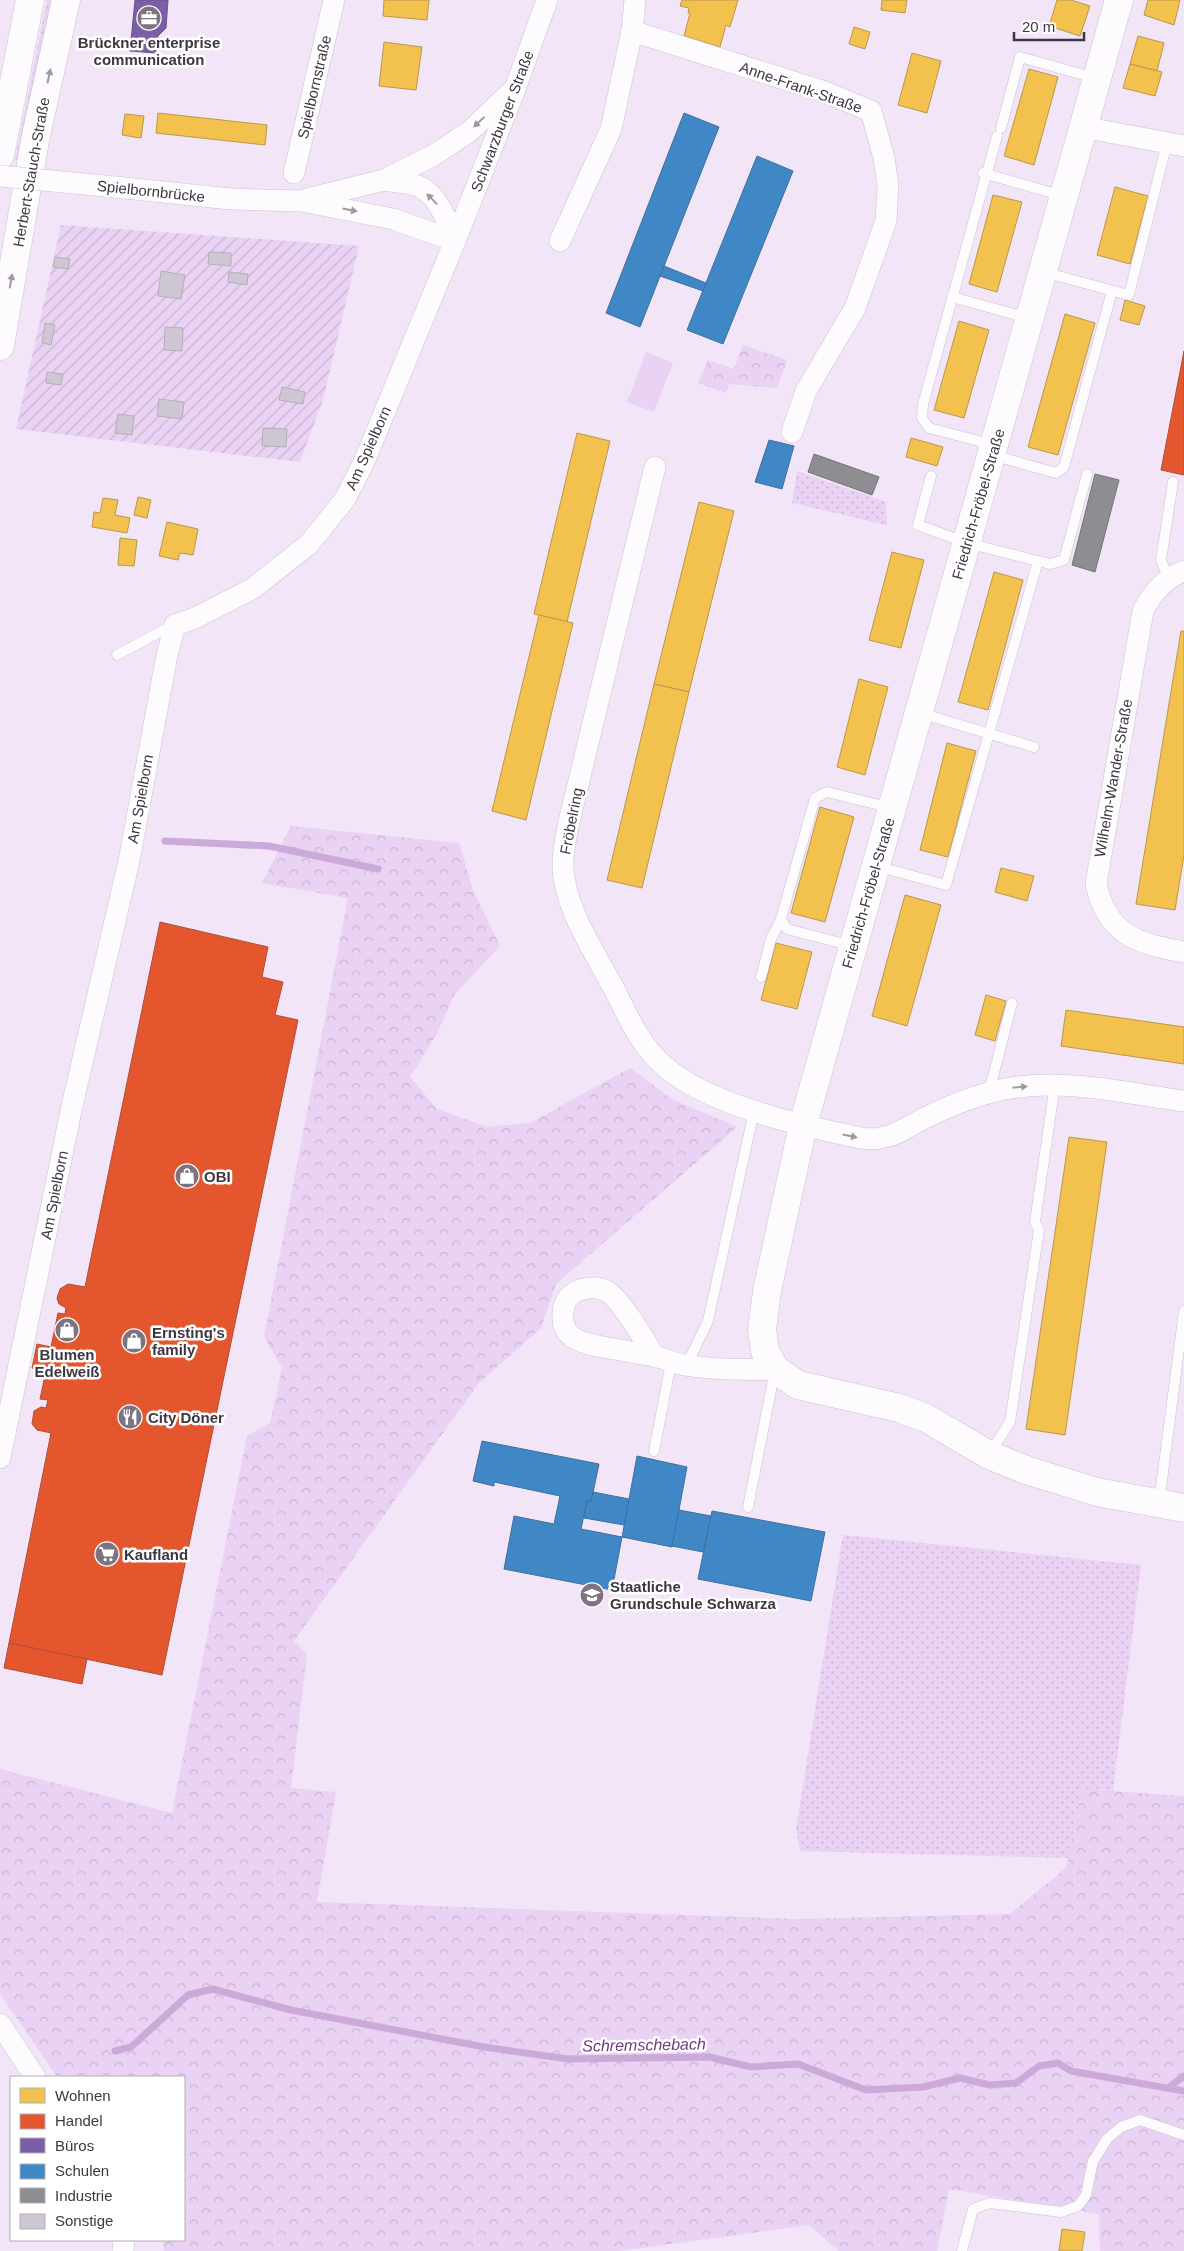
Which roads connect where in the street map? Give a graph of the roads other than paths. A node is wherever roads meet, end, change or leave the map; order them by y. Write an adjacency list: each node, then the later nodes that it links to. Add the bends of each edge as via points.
1 (30, 0): 12 (street)
2 (66, 0): 25 (street, Herbert-Stauch-Straße, one-way to 2, via 35,140)
3 (334, 0): 13 (street, Spielbornstraße)
4 (547, 0): 9 (street, Schwarzburger Straße)
5 (635, 0): 7 (street)
6 (1119, 0): 8 (street, Friedrich-Fröbel-Straße)
7 (632, 31): 20 (street, via 610,129); 26 (street, Anne-Frank-Straße, via 871,111 888,186 886,221 855,308 806,391)
8 (1096, 78): 10 (street, Friedrich-Fröbel-Straße); 14 (lane, via 1020,57)
9 (515, 89): 16 (street, Spielbornbrücke, one-way to 16, via 470,131 434,155); 19 (street, Schwarzburger Straße)
10 (1082, 127): 11 (street); 17 (street, Friedrich-Fröbel-Straße)
11 (1176, 144): 22 (lane, via 1128,295)
12 (0, 155)
13 (294, 173)
14 (985, 173): 17 (lane); 23 (lane)
15 (0, 176): 18 (street, Spielbornbrücke, bridge, via 232,199)
16 (384, 180): 18 (street, Spielbornbrücke); 19 (street, Spielbornbrücke, one-way to 16, via 445,214 434,198 417,186)
17 (1063, 196): 21 (street, Friedrich-Fröbel-Straße)
18 (302, 201): 19 (street, Spielbornbrücke, one-way to 19, via 393,219)
19 (455, 241): 35 (street, Am Spielborn, via 364,462 345,499 309,544 252,589)
20 (560, 241)
21 (1042, 272): 22 (lane); 24 (street, Friedrich-Fröbel-Straße)
22 (1112, 290): 27 (lane, via 1064,466 1056,473)
23 (952, 297): 24 (lane); 27 (lane, via 922,418 929,428)
24 (1030, 318): 27 (street, Friedrich-Fröbel-Straße)
25 (0, 346)
26 (792, 432)
27 (993, 450): 32 (street, Friedrich-Fröbel-Straße)
28 (656, 467): 50 (street, Fröbelring, via 568,826 563,864 566,891 637,1035 663,1065 692,1086)
29 (1087, 474): 33 (lane, via 1064,560 1050,564)
30 (931, 476): 32 (lane, via 918,525)
31 (1173, 482): 34 (lane, via 1161,560)
32 (967, 543): 33 (lane); 37 (street, Friedrich-Fröbel-Straße)
33 (1038, 561): 38 (lane)
34 (1176, 575): 44 (street, Wilhelm-Wander-Straße, via 1150,597 1143,611 1096,884 1104,908 1121,930 1150,946)
35 (175, 625): 36 (lane); 57 (street, Am Spielborn, via 129,861 72,1106)
36 (117, 655)
37 (919, 713): 38 (lane); 40 (street, Friedrich-Fröbel-Straße)
38 (989, 734): 39 (lane); 41 (lane, via 946,885)
39 (1034, 747)
40 (892, 808): 41 (street, Friedrich-Fröbel-Straße); 42 (lane, via 827,792 815,798)
41 (876, 866): 43 (street, Friedrich-Fröbel-Straße)
42 (781, 920): 43 (lane, via 787,929); 45 (lane, via 771,939)
43 (853, 946): 51 (street, Friedrich-Fröbel-Straße)
44 (1184, 952)
45 (761, 977)
46 (1012, 1002): 48 (lane)
47 (1055, 1084): 48 (street, Fröbelring, one-way to 47); 49 (street, Fröbelring); 56 (lane, via 1035,1222 1039,1230 1010,1422)
48 (989, 1092): 51 (street, Fröbelring, one-way to 48, via 862,1138 881,1138 900,1132 970,1097)
49 (1184, 1101)
50 (754, 1111): 51 (street, Fröbelring); 53 (lane, via 708,1321)
51 (803, 1125): 54 (street, Friedrich-Fröbel-Straße, via 767,1291 762,1330 765,1351)
52 (1184, 1311): 58 (lane)
53 (671, 1362): 54 (street, via 737,1370); 55 (lane)
54 (775, 1369): 56 (street, Friedrich-Fröbel-Straße, via 798,1385 899,1408 926,1418); 59 (lane)
55 (654, 1451)
56 (989, 1455): 58 (street, Friedrich-Fröbel-Straße, via 1097,1492)
57 (0, 1458)
58 (1171, 1506)
59 (748, 1507)
60 (0, 2024): 61 (street)
61 (34, 2076)
62 (1184, 2135): 63 (lane, via 1140,2120 1121,2127 1107,2139 1093,2162 1086,2195 1078,2206 1060,2212 990,2203 973,2209)
63 (962, 2251)

